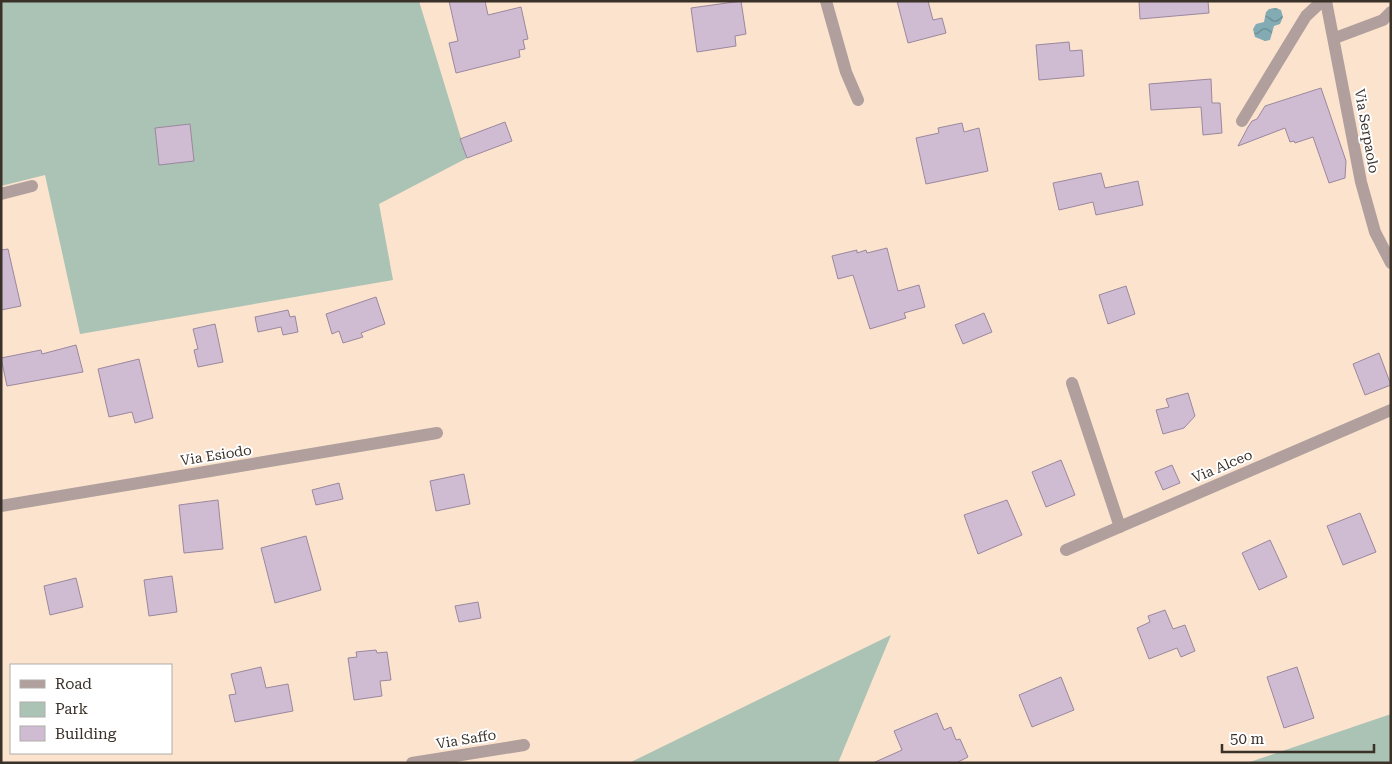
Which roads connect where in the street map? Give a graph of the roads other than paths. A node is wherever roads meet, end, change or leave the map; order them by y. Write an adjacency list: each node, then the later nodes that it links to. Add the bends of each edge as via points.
1 (826, 1): 6 (street, via 846,72)
2 (1322, 1): 7 (street, via 1306,16)
3 (1326, 1): 5 (street, Via Serpaolo)
4 (1391, 12): 5 (street, via 1383,20)
5 (1335, 38): 10 (street, Via Serpaolo, via 1361,182 1375,232)
6 (858, 100)
7 (1242, 121)
8 (32, 186): 9 (street)
9 (1, 194)
10 (1391, 263)
11 (1072, 383): 15 (street)
12 (1391, 410): 15 (street, Via Alceo)
13 (437, 433): 14 (street, Via Esiodo)
14 (1, 506)
15 (1120, 527): 16 (street, Via Alceo)
16 (1066, 550)
17 (524, 745): 18 (street, Via Saffo)
18 (412, 763)

